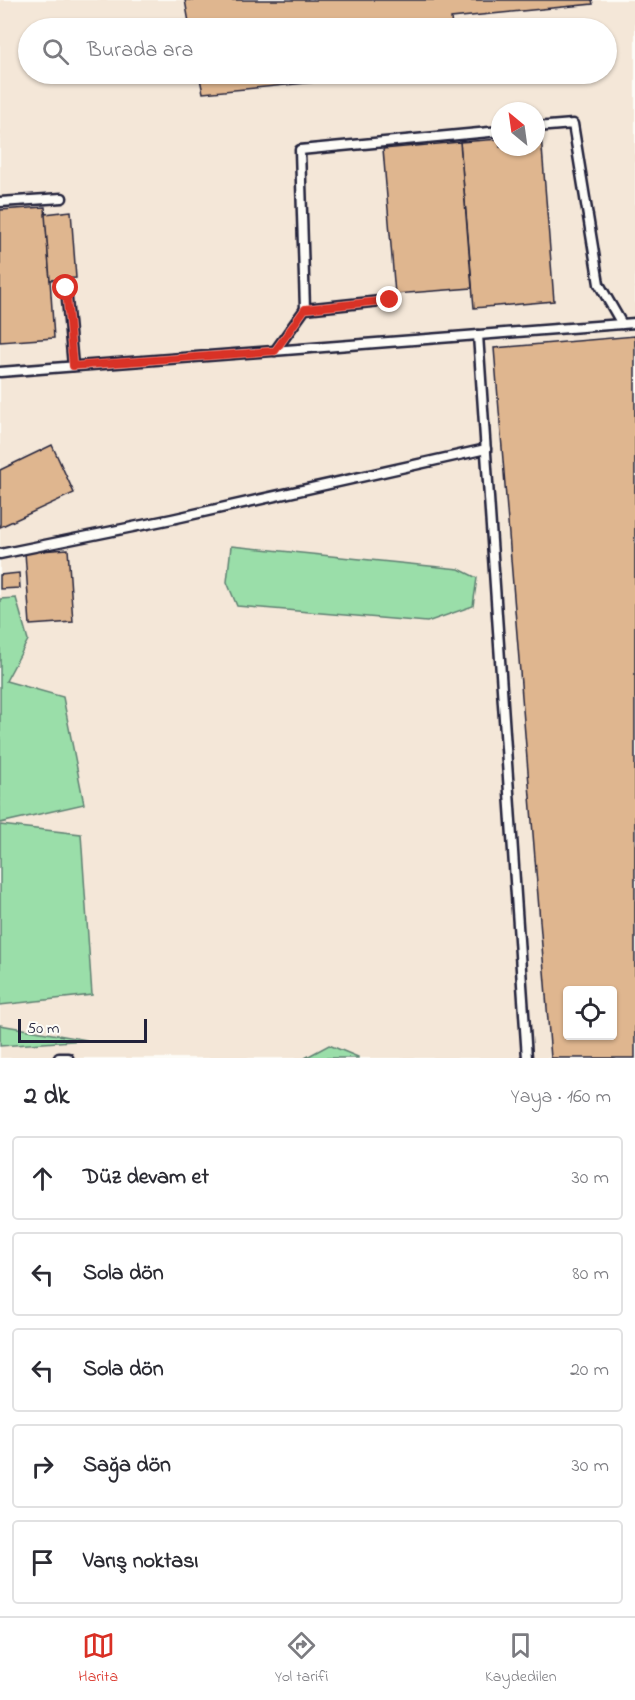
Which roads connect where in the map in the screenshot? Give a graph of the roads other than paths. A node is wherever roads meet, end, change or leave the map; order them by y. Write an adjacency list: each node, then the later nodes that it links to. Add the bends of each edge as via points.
1 (545, 126): 9 (lane, via 573,124 599,284)
2 (491, 132): 7 (lane, via 300,150)
3 (62, 198): 4 (lane)
4 (0, 202)
5 (66, 288): 12 (lane)
6 (390, 300): 7 (lane)
7 (305, 309): 11 (lane)
8 (635, 323): 9 (lane)
9 (622, 324): 10 (lane)
10 (478, 335): 11 (lane); 14 (lane)
11 (275, 351): 12 (lane)
12 (73, 366): 13 (lane)
13 (0, 372)
14 (486, 449): 15 (lane); 18 (lane)
15 (0, 554)
16 (58, 1058): 17 (lane)
17 (68, 1058)
18 (527, 1058)

